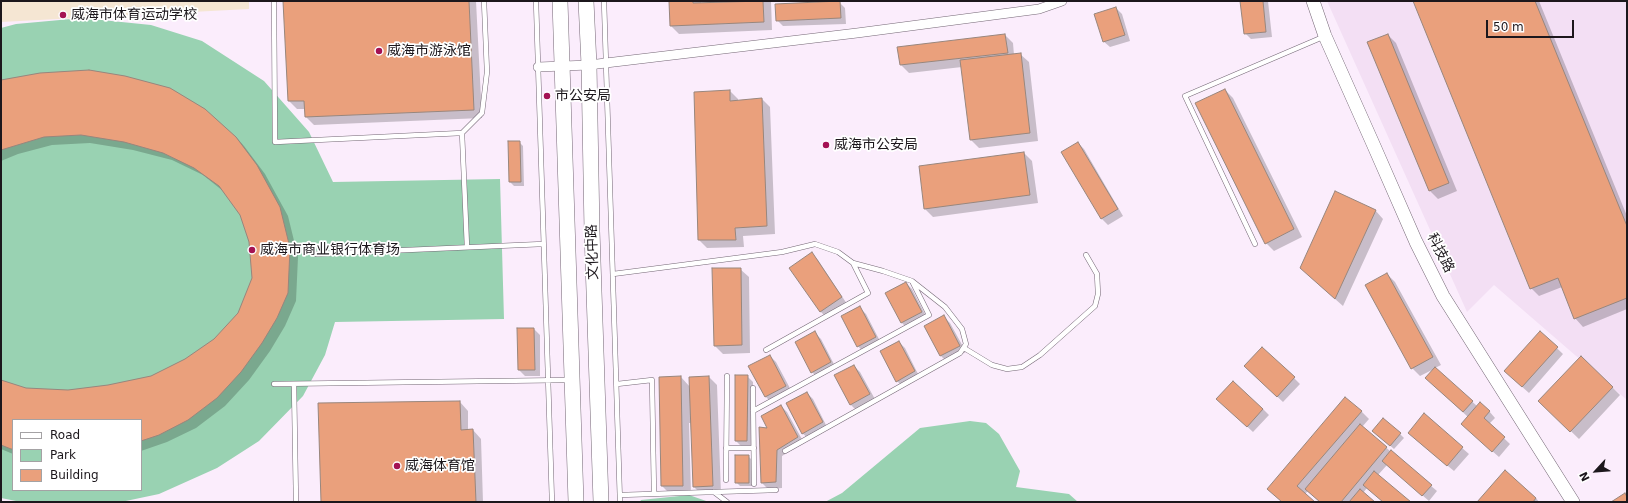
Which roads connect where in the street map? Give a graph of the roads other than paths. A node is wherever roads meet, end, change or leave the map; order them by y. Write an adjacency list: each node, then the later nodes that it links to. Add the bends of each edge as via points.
1 (274, 1): 14 (lane, via 275,142)
2 (484, 1): 14 (lane, via 487,72 482,113)
3 (536, 1): 12 (lane)
4 (560, 1): 13 (main road, 文化中路)
5 (586, 1): 11 (main road, 文化中路)
6 (604, 1): 10 (lane)
7 (1062, 1): 10 (street, via 1031,10)
8 (1313, 1): 9 (main road, 科技路)
9 (1324, 36): 16 (lane, via 1185,96); 48 (main road, 科技路, via 1416,242 1443,296)
10 (606, 62): 11 (street); 21 (lane)
11 (589, 65): 13 (street); 45 (main road, 文化中路)
12 (538, 67): 13 (street); 15 (lane)
13 (562, 67): 27 (main road, 文化中路)
14 (462, 133): 17 (lane)
15 (543, 244): 17 (lane); 26 (lane)
16 (1255, 244)
17 (467, 247): 18 (lane)
18 (316, 254)
19 (1086, 255): 23 (lane, via 1097,274 1098,294 1095,306 1040,355 1022,367 1007,369 992,365)
20 (853, 263): 21 (lane, via 838,252 815,244 782,252); 22 (lane); 24 (lane, via 868,293)
21 (613, 274): 30 (lane)
22 (912, 281): 23 (lane, via 945,307 962,329 966,344); 32 (lane, via 929,315)
23 (964, 348): 35 (lane, via 960,353)
24 (766, 350)
25 (727, 376): 33 (lane)
26 (547, 380): 27 (lane); 29 (lane); 43 (lane)
27 (572, 380): 44 (main road, 文化中路)
28 (274, 384): 29 (lane)
29 (294, 384): 42 (lane)
30 (617, 384): 40 (lane, via 652,380); 41 (lane)
31 (753, 388): 32 (lane)
32 (753, 411): 34 (lane)
33 (726, 448): 34 (lane); 36 (lane)
34 (754, 448): 37 (lane)
35 (785, 451)
36 (726, 480)
37 (754, 484)
38 (776, 490): 39 (lane)
39 (714, 492): 40 (lane); 47 (lane)
40 (654, 494): 41 (lane)
41 (620, 495): 46 (lane)
42 (296, 502)
43 (552, 502)
44 (576, 502)
45 (601, 502)
46 (620, 502)
47 (727, 502)
48 (1573, 502)

